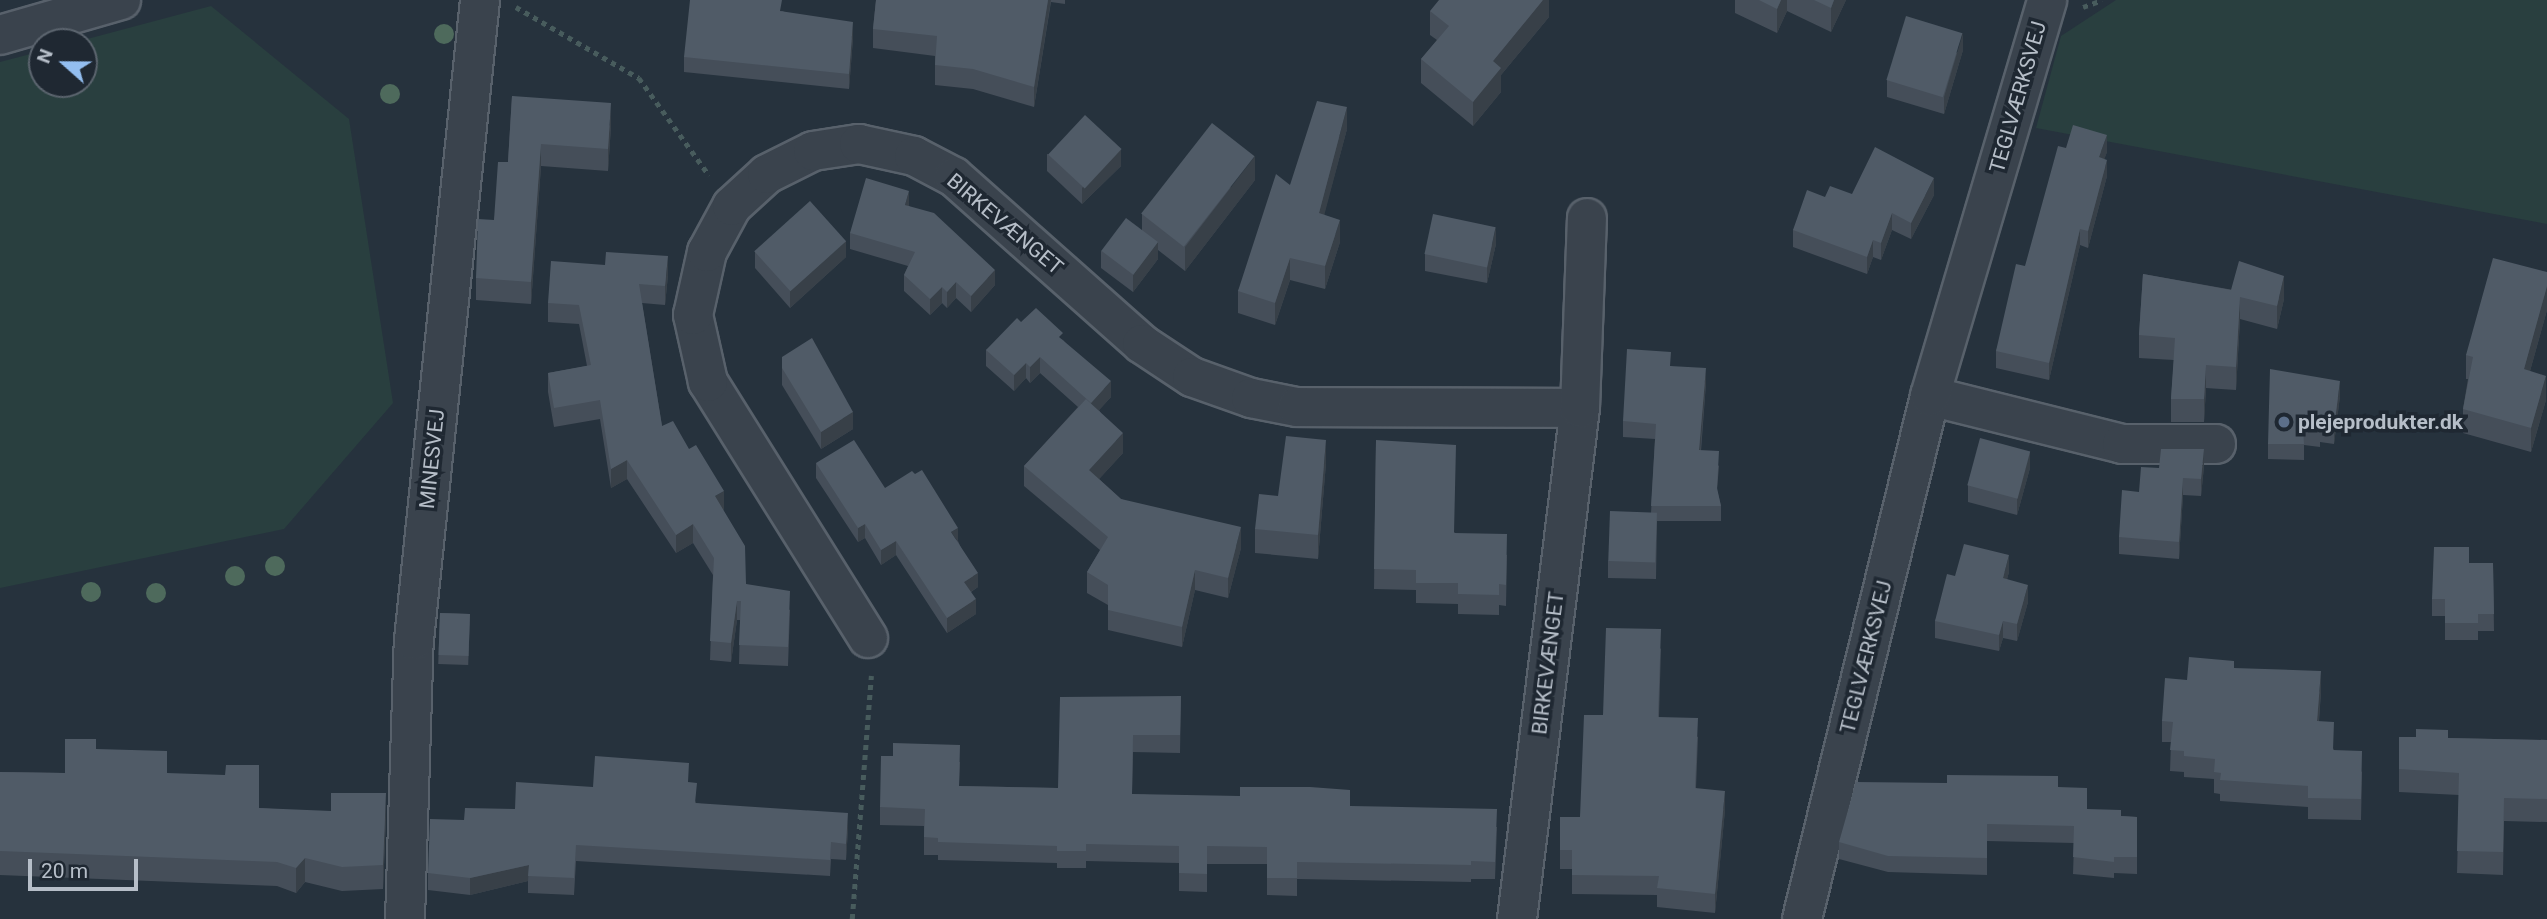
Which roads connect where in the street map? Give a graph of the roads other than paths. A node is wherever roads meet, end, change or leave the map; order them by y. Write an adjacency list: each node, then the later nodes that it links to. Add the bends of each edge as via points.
1 (121, 0): 4 (street)
2 (480, 0): 10 (street, MINESVEJ, via 414,640)
3 (2047, 0): 6 (street, TEGLVÆRKSVEJ)
4 (0, 35)
5 (1587, 218): 7 (street, BIRKEVÆNGET)
6 (1930, 396): 8 (street, via 2122,444); 12 (street, TEGLVÆRKSVEJ)
7 (1580, 408): 9 (street, BIRKEVÆNGET, via 1297,407 1251,398 1192,377 1142,344 954,177 914,156 859,144 813,152 767,174 732,206 707,252 693,315 708,382); 11 (street, BIRKEVÆNGET)
8 (2216, 444)
9 (868, 638)
10 (405, 919)
11 (1517, 919)
12 (1802, 919)

